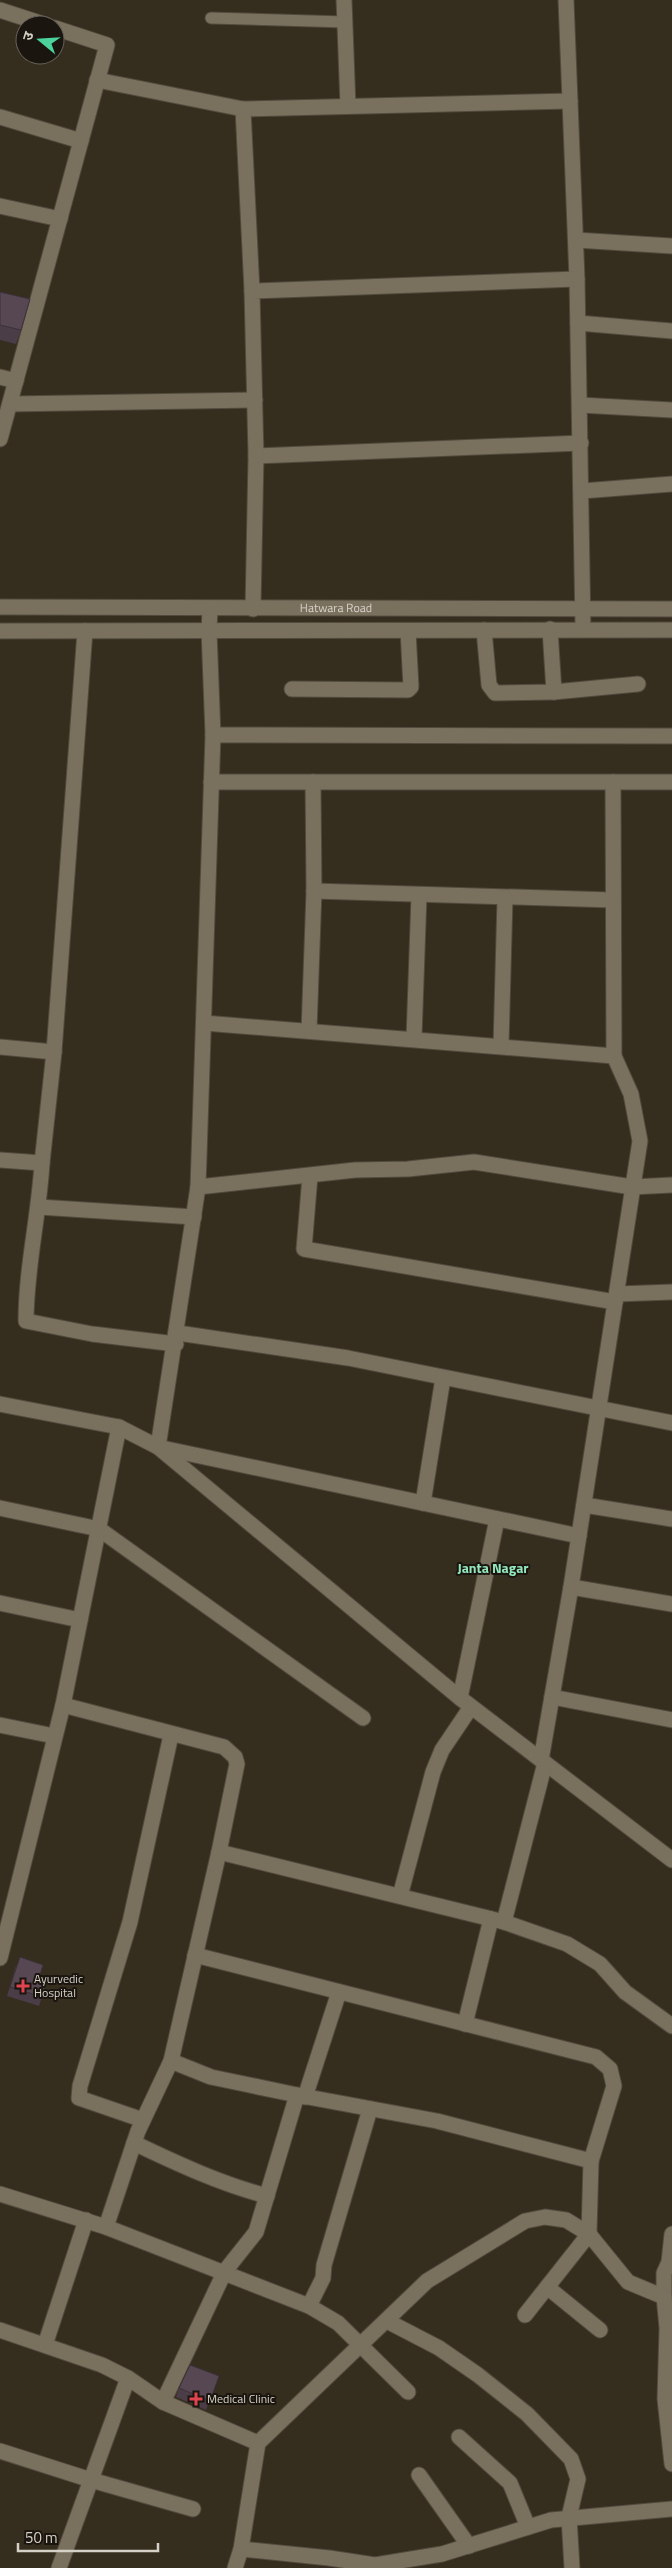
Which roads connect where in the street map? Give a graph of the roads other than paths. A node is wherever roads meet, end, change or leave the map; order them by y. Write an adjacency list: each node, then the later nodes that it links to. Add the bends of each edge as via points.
1 (344, 0): 6 (street)
2 (566, 0): 9 (street)
3 (7, 7): 4 (street)
4 (24, 15)
5 (211, 18): 6 (lane)
6 (345, 22): 10 (street)
7 (65, 31): 8 (street, via 106,45)
8 (97, 80): 11 (street); 13 (street)
9 (570, 101): 10 (street); 16 (street)
10 (348, 106): 11 (street)
11 (243, 109): 19 (street)
12 (0, 117): 13 (street)
13 (81, 141): 15 (street)
14 (0, 206): 15 (street)
15 (60, 219): 23 (street)
16 (576, 240): 17 (street); 18 (street)
17 (672, 246)
18 (577, 279): 19 (street); 20 (street)
19 (252, 291): 24 (street)
20 (578, 323): 21 (street); 26 (street)
21 (672, 331)
22 (0, 377): 23 (street)
23 (16, 381): 25 (street)
24 (255, 400): 25 (street); 30 (street)
25 (10, 404): 28 (street)
26 (580, 405): 27 (street); 29 (street)
27 (672, 410)
28 (0, 439)
29 (581, 443): 30 (street); 32 (street)
30 (256, 456): 35 (street)
31 (672, 484): 32 (street)
32 (582, 491): 36 (street)
33 (0, 607): 34 (street, Hatwara Road)
34 (210, 608): 35 (street, Hatwara Road); 40 (street)
35 (253, 609): 36 (street, Hatwara Road)
36 (582, 609): 37 (street, Hatwara Road); 39 (street)
37 (672, 609)
38 (550, 629): 39 (street); 41 (street); 48 (street)
39 (583, 629): 42 (street)
40 (209, 630): 44 (street); 45 (street); 49 (street)
41 (484, 630): 45 (street); 48 (street, via 492,690 500,694)
42 (672, 630)
43 (0, 631): 44 (street)
44 (85, 631): 64 (street)
45 (408, 631): 47 (street, via 412,674 408,690)
46 (638, 684): 48 (street)
47 (292, 689)
48 (554, 692)
49 (213, 735): 50 (street); 51 (street)
50 (672, 736)
51 (211, 782): 52 (street); 59 (street)
52 (313, 782): 53 (street); 55 (street)
53 (613, 782): 54 (street); 58 (street)
54 (672, 782)
55 (314, 891): 56 (street); 60 (street)
56 (419, 895): 57 (street); 61 (street)
57 (505, 898): 58 (street); 62 (street)
58 (612, 900): 65 (street)
59 (204, 1023): 60 (street); 71 (street)
60 (309, 1031): 61 (street)
61 (414, 1038): 62 (street)
62 (501, 1046): 65 (street)
63 (0, 1047): 64 (street)
64 (54, 1052): 67 (street)
65 (614, 1056): 70 (street, via 631,1094 640,1141)
66 (0, 1160): 67 (street)
67 (42, 1162): 72 (street)
68 (310, 1176): 70 (street, via 474,1162); 71 (street); 75 (street, via 304,1249)
69 (672, 1186): 70 (street)
70 (632, 1187): 75 (street)
71 (198, 1188): 73 (street)
72 (39, 1206): 73 (street); 76 (street, via 26,1288 26,1321 92,1334)
73 (194, 1217): 76 (street)
74 (672, 1292): 75 (street)
75 (616, 1298): 79 (street)
76 (177, 1338): 77 (street, via 348,1358); 82 (street)
77 (443, 1378): 79 (street); 83 (street)
78 (0, 1404): 81 (street)
79 (600, 1408): 80 (street); 84 (street)
80 (672, 1424)
81 (119, 1427): 82 (street); 88 (street)
82 (158, 1447): 83 (street); 95 (street)
83 (423, 1503): 87 (street)
84 (584, 1505): 86 (street); 89 (street)
85 (0, 1508): 88 (street)
86 (672, 1519)
87 (498, 1520): 89 (street); 95 (street)
88 (99, 1529): 93 (street); 97 (street)
89 (579, 1536): 90 (street)
90 (571, 1587): 92 (street); 94 (street)
91 (0, 1603): 93 (street)
92 (672, 1604)
93 (80, 1620): 96 (street)
94 (552, 1697): 98 (street); 102 (street)
95 (466, 1702): 102 (street); 105 (street, via 433,1772)
96 (63, 1705): 100 (street); 101 (street)
97 (363, 1718)
98 (672, 1720)
99 (0, 1725): 101 (street)
100 (170, 1735): 103 (street, via 224,1747 235,1757 237,1764); 115 (street, via 130,1922 79,2098)
101 (54, 1736): 108 (street)
102 (543, 1761): 104 (street); 106 (street)
103 (219, 1852): 105 (street); 107 (street)
104 (672, 1860)
105 (400, 1896): 106 (street)
106 (497, 1921): 110 (street); 111 (street, via 567,1944 600,1964 625,1992)
107 (195, 1955): 109 (street); 112 (street)
108 (0, 1958)
109 (340, 1992): 110 (street); 113 (street)
110 (466, 2024): 117 (street, via 596,2058 610,2069 614,2086)
111 (672, 2026)
112 (171, 2061): 113 (street, via 211,2077); 115 (street)
113 (301, 2096): 114 (street); 119 (street)
114 (370, 2108): 117 (street, via 436,2121); 128 (street, via 324,2265 323,2278)
115 (143, 2120): 116 (street)
116 (134, 2143): 119 (street, via 187,2168); 121 (street)
117 (591, 2161): 122 (street)
118 (0, 2194): 120 (street)
119 (267, 2196): 124 (street, via 256,2232)
120 (86, 2220): 121 (street); 133 (street)
121 (106, 2227): 124 (street)
122 (590, 2234): 126 (street); 127 (street, via 628,2282); 130 (street, via 566,2220 545,2217 525,2221 427,2282)
123 (672, 2234): 125 (street)
124 (225, 2271): 128 (street); 137 (street)
125 (668, 2274): 127 (street)
126 (547, 2287): 129 (street); 132 (street)
127 (664, 2297): 141 (street, via 667,2328 665,2399)
128 (309, 2306): 134 (street, via 338,2323)
129 (525, 2315)
130 (387, 2321): 134 (street); 146 (street, via 439,2348 478,2375 527,2414 571,2459 578,2479)
131 (0, 2330): 133 (street)
132 (600, 2330)
133 (45, 2345): 135 (street)
134 (361, 2346): 136 (street); 139 (street)
135 (128, 2378): 137 (street); 143 (street)
136 (408, 2392)
137 (163, 2402): 139 (street)
138 (459, 2437): 147 (street, via 510,2483)
139 (258, 2443): 149 (street)
140 (0, 2451): 143 (street)
141 (672, 2466)
142 (419, 2475): 148 (street)
143 (91, 2480): 144 (street); 150 (street)
144 (193, 2509)
145 (672, 2509): 146 (street)
146 (568, 2517): 147 (street); 152 (street)
147 (528, 2527): 148 (street)
148 (469, 2546): 149 (street, via 375,2565)
149 (241, 2549): 151 (street)
150 (59, 2568)
151 (235, 2568)
152 (572, 2568)

